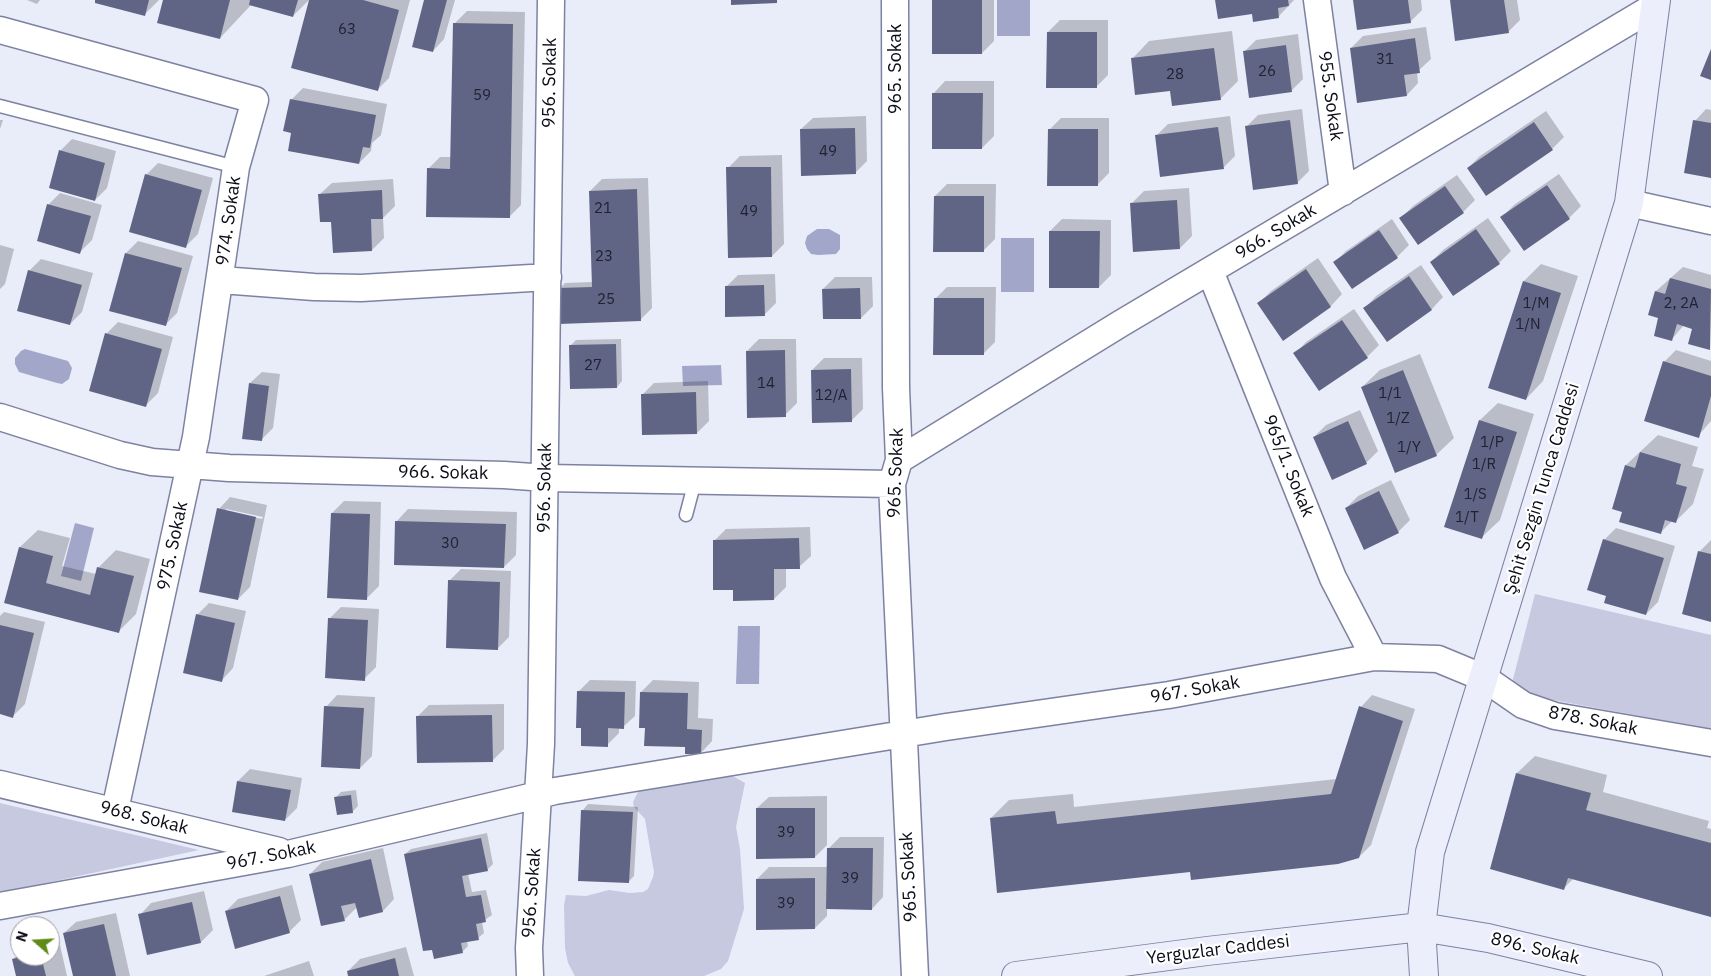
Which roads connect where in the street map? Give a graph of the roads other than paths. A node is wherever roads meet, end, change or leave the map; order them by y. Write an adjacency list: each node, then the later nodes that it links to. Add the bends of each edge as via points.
1 (551, 0): 12 (street, 956. Sokak)
2 (896, 0): 16 (street, 965. Sokak)
3 (1317, 0): 8 (street, 955. Sokak)
4 (1655, 3): 8 (street, 966. Sokak); 9 (street, Şehit Sezgin Tunca Caddesi)
5 (0, 30): 7 (street, 974. Sokak, via 255,100)
6 (0, 106): 7 (lane)
7 (236, 167): 13 (street, 974. Sokak)
8 (1343, 192): 11 (street, 966. Sokak)
9 (1629, 203): 10 (street); 21 (street, Şehit Sezgin Tunca Caddesi)
10 (1711, 221)
11 (1210, 271): 16 (street, 966. Sokak); 20 (street, 965/1. Sokak, via 1332,578)
12 (548, 277): 13 (street, 974. Sokak, via 361,288); 17 (street, 956. Sokak)
13 (221, 280): 15 (street, 975. Sokak)
14 (0, 417): 15 (street, 966. Sokak, via 120,454 152,462)
15 (191, 466): 17 (street, 966. Sokak); 26 (street, 975. Sokak)
16 (896, 472): 18 (street, 966. Sokak); 22 (street, 965. Sokak)
17 (546, 478): 18 (street, 966. Sokak); 25 (street, 956. Sokak)
18 (695, 481): 19 (lane)
19 (686, 515)
20 (1374, 657): 21 (street, 967. Sokak, via 1438,658); 22 (street, 967. Sokak, via 1169,695)
21 (1484, 678): 23 (street, 878. Sokak, via 1523,706 1555,716); 29 (street, Şehit Sezgin Tunca Caddesi, via 1430,852)
22 (902, 736): 25 (street, 967. Sokak); 32 (street, 965. Sokak)
23 (1711, 743)
24 (0, 784): 26 (street, 968. Sokak)
25 (539, 794): 27 (street, 967. Sokak); 31 (street, 956. Sokak)
26 (115, 810): 27 (street, 968. Sokak)
27 (288, 854): 28 (street, 967. Sokak)
28 (0, 906)
29 (1421, 927): 30 (street, Yerguzlar Caddesi); 34 (street, Şehit Sezgin Tunca Caddesi); 35 (street, 896. Sokak, via 1488,938)
30 (1085, 971): 33 (street, Yerguzlar Caddesi)
31 (530, 976)
32 (915, 976)
33 (1016, 976)
34 (1424, 976)
35 (1648, 976)

